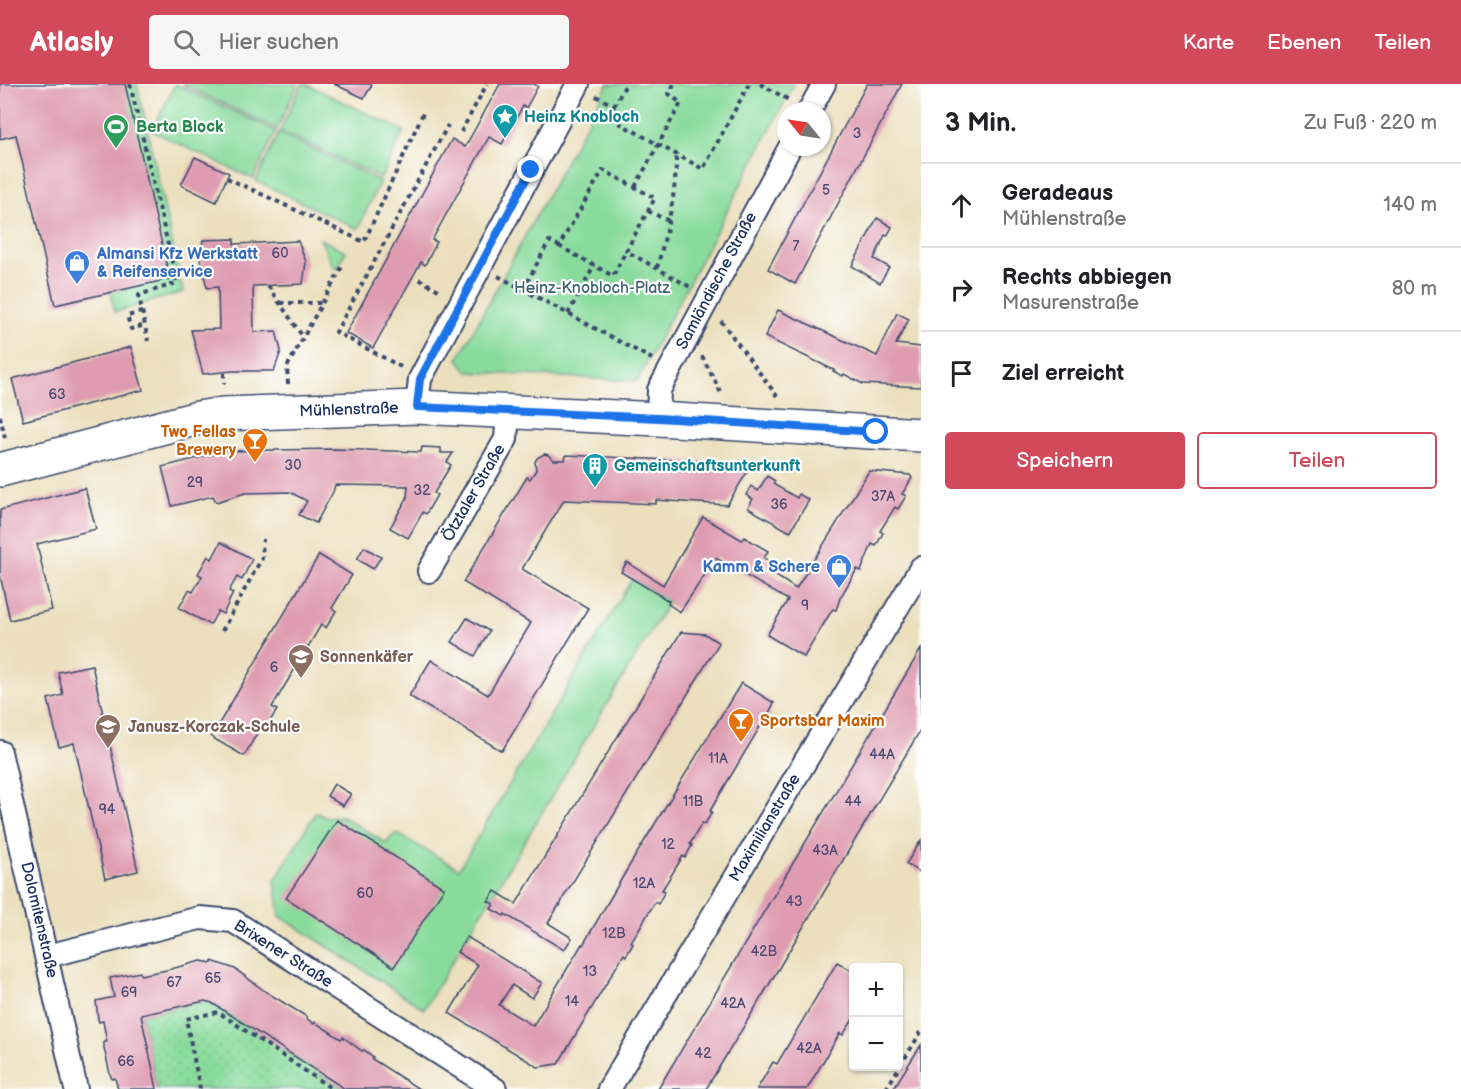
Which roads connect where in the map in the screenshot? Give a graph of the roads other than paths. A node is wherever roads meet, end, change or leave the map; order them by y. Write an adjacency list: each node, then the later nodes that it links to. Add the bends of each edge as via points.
1 (824, 84): 3 (street)
2 (587, 90): 5 (street, via 420,379)
3 (804, 102)
4 (785, 156): 7 (street, Samländische Straße, via 659,390)
5 (417, 407): 6 (main road, Mühlenstraße); 9 (main road, Mühlenstraße, via 223,414)
6 (508, 412): 7 (main road, Mühlenstraße); 11 (street, Ötztaler Straße, via 506,439)
7 (658, 418): 8 (main road, Mühlenstraße)
8 (921, 435)
9 (0, 470)
10 (921, 568): 16 (street, Maximilianstraße)
11 (429, 571)
12 (0, 752): 13 (street, Dolomitenstraße)
13 (47, 956): 14 (street, Dolomitenstraße); 15 (street, Brixener Straße, via 200,918 233,921)
14 (76, 1089)
15 (495, 1089)
16 (609, 1089)

